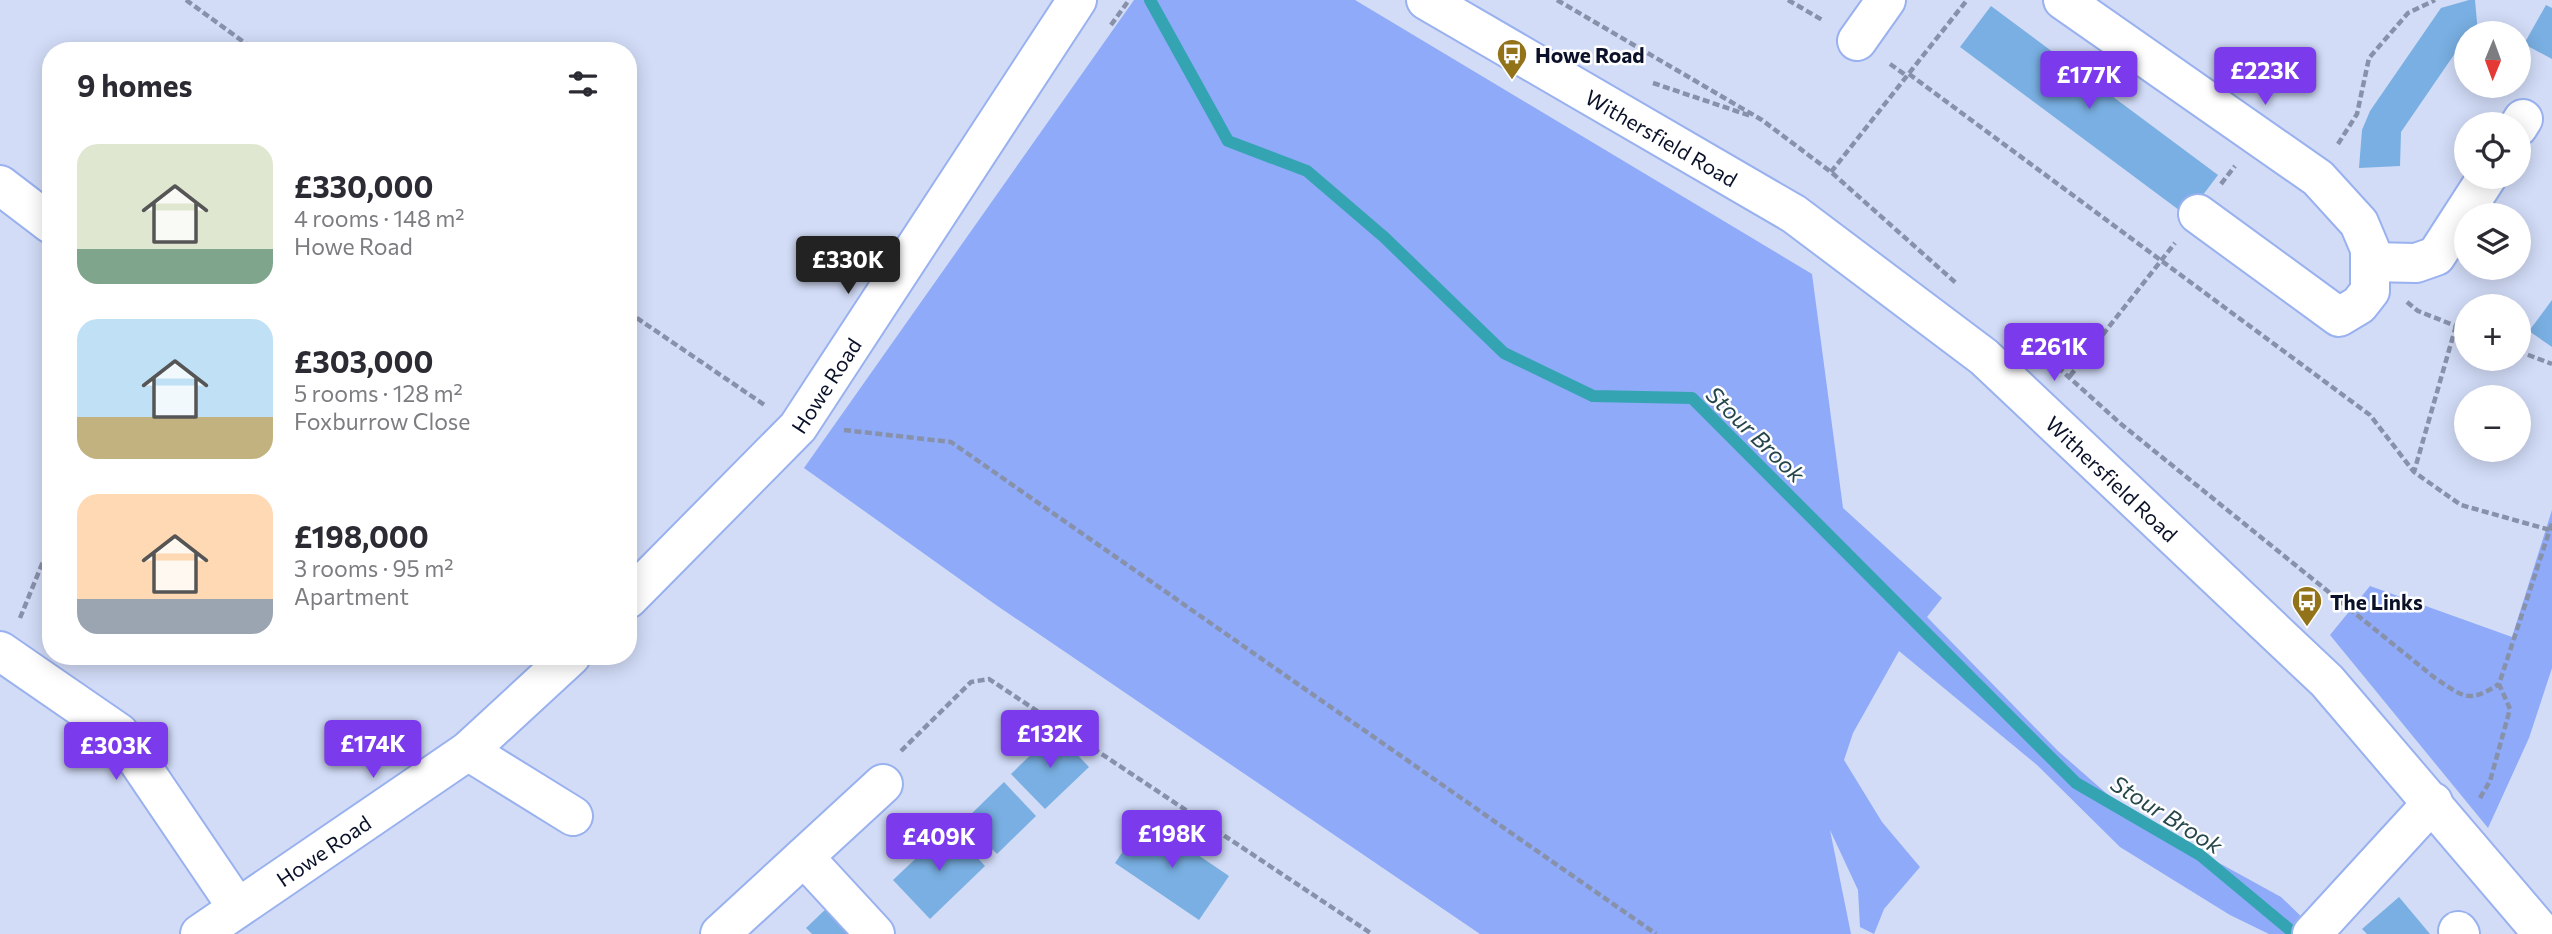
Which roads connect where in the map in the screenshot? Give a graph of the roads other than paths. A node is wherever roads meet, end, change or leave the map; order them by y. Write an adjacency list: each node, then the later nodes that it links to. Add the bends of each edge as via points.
1 (1077, 0): 11 (street, Howe Road, via 816,428)
2 (1426, 0): 16 (street, Withersfield Road, via 1794,214 1984,357 2327,681)
3 (1886, 0): 5 (street)
4 (2063, 0): 10 (street, via 2318,178 2359,223 2370,249)
5 (1857, 41)
6 (0, 185): 9 (street)
7 (2479, 189): 10 (street, via 2436,256)
8 (2197, 214): 10 (street, via 2339,317 2371,291)
9 (42, 217)
10 (2370, 268)
11 (637, 591)
12 (3, 653): 19 (street, via 119,733)
13 (561, 665): 14 (street, Howe Road)
14 (468, 751): 17 (street); 19 (street, Howe Road)
15 (888, 771): 18 (street)
16 (2433, 802): 20 (street); 24 (street, Withersfield Road)
17 (573, 816)
18 (804, 857): 22 (street); 23 (street)
19 (237, 907): 21 (street, Howe Road)
20 (2316, 928)
21 (200, 934)
22 (720, 934)
23 (875, 934)
24 (2543, 934)

